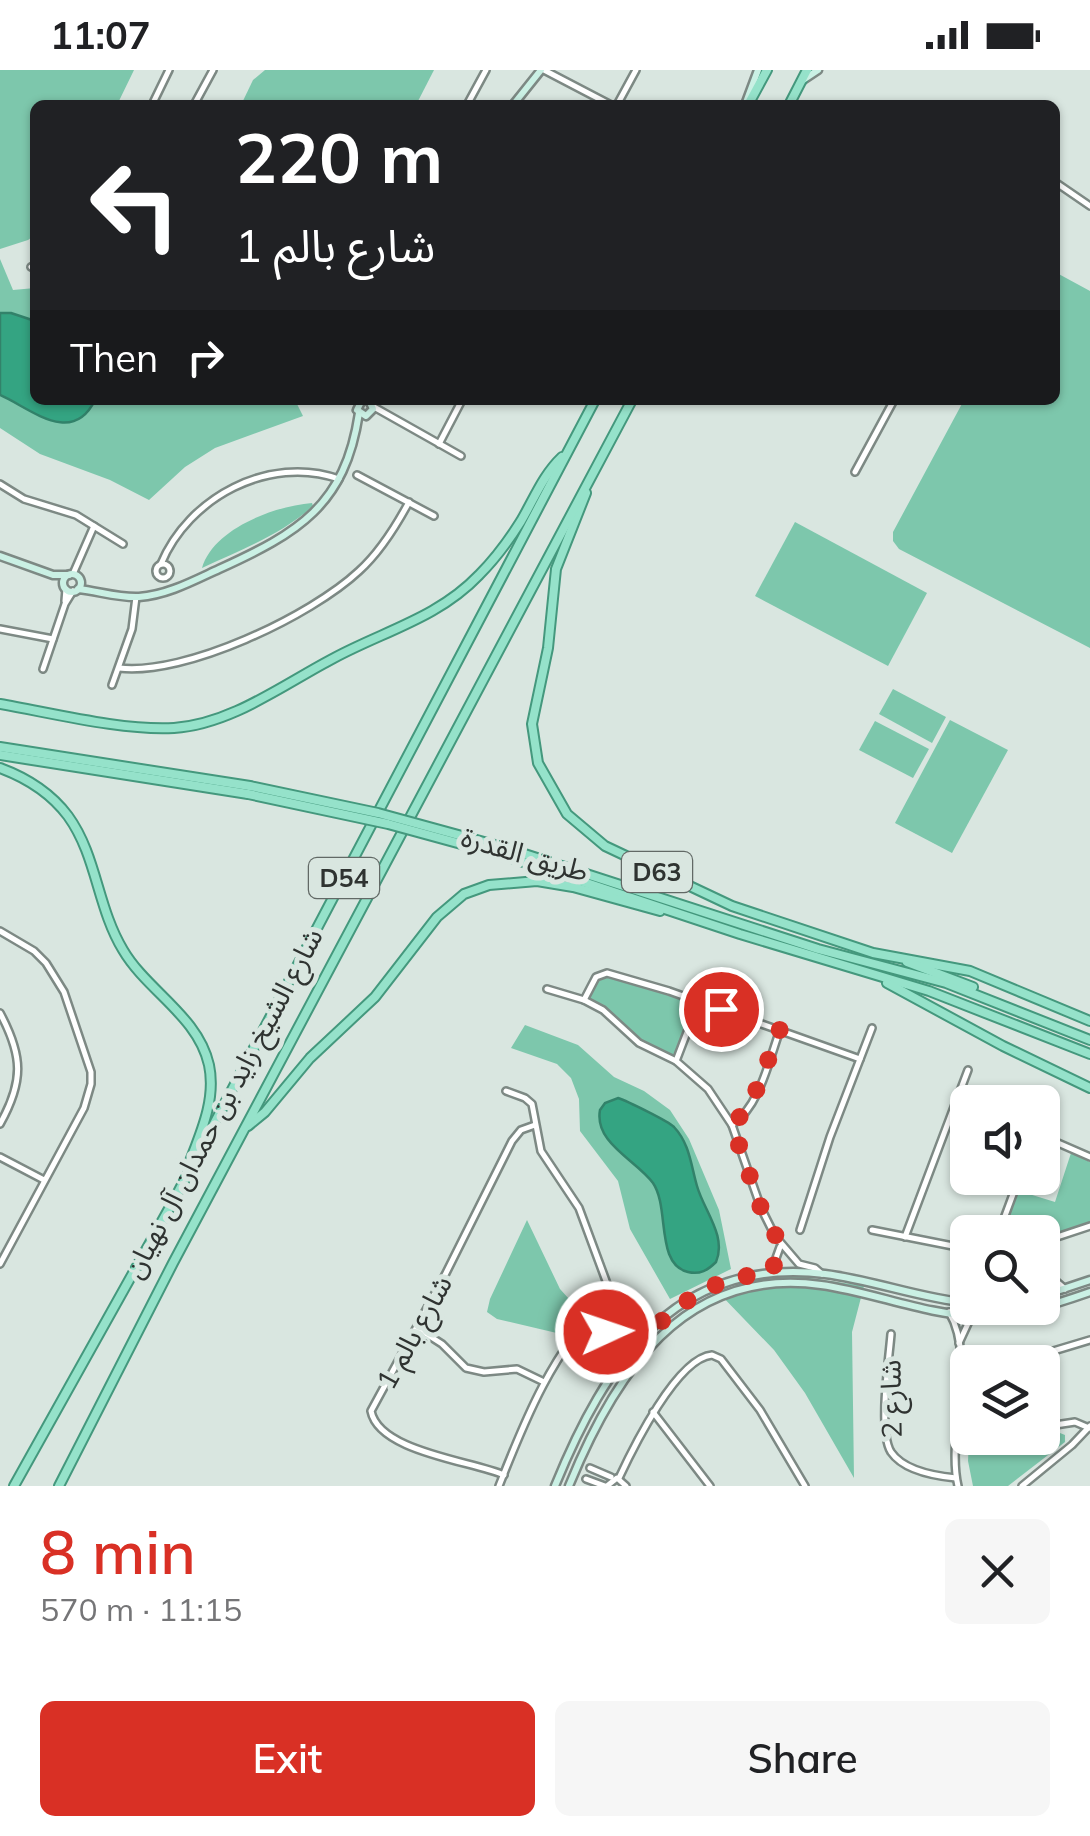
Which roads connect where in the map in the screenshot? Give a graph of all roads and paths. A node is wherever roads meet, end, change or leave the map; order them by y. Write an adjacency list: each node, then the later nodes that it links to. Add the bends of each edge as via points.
1 (169, 70): 11 (street)
2 (213, 70): 12 (street)
3 (486, 70): 13 (street)
4 (542, 70): 14 (street); 15 (street)
5 (636, 70): 16 (street)
6 (758, 70): 17 (street)
7 (767, 70): 18 (main road)
8 (807, 70): 10 (main road)
9 (818, 70): 10 (street)
10 (802, 81): 19 (main road)
11 (154, 100)
12 (197, 100)
13 (470, 100)
14 (518, 100)
15 (604, 100)
16 (617, 100)
17 (748, 100)
18 (749, 100)
19 (791, 100)
20 (1060, 185): 21 (street)
21 (1090, 206)
22 (459, 405): 27 (street)
23 (592, 405): 28 (main road, شارع الشيخ زايد بن حمدان آل نهيان / D54)
24 (629, 405): 33 (main road, شارع الشيخ زايد بن حمدان آل نهيان / D54)
25 (891, 405): 30 (street)
26 (366, 406): 27 (street); 32 (street)
27 (439, 444): 29 (street)
28 (569, 451): 48 (main road, via 546,475 501,550 460,593 247,705 199,724 162,728); 83 (main road, شارع الشيخ زايد بن حمدان آل نهيان / D54)
29 (461, 456)
30 (855, 472)
31 (356, 475): 35 (street)
32 (338, 479): 40 (street, via 292,472 234,488 188,520); 42 (street, via 312,516 276,543 170,591)
33 (590, 479): 56 (main road, طريق القدرة / D63, via 556,569 533,715 535,754 552,792 582,829 648,868 773,921); 78 (main road, شارع الشيخ زايد بن حمدان آل نهيان / D54)
34 (0, 484): 37 (street)
35 (409, 502): 36 (street); 45 (street, via 360,570 308,608 190,660)
36 (434, 516)
37 (94, 526): 38 (street); 41 (street)
38 (123, 544)
39 (0, 556): 41 (street)
40 (161, 564)
41 (73, 583): 42 (street); 44 (street)
42 (136, 597): 45 (street)
43 (0, 629): 44 (street)
44 (53, 639): 46 (street)
45 (119, 668): 47 (street)
46 (43, 670)
47 (112, 686)
48 (0, 704)
49 (0, 746): 52 (main road, طريق القدرة / D63)
50 (0, 756): 52 (main road, طريق القدرة / D63)
51 (0, 768): 83 (main road, via 44,791 69,817 122,948 187,1022 205,1053 207,1116)
52 (249, 790): 53 (main road, طريق القدرة / D63, bridge)
53 (505, 852): 54 (main road, طريق القدرة / D63); 61 (main road, طريق القدرة / D63)
54 (687, 915): 57 (main road, طريق القدرة / D63); 78 (main road, via 549,882 472,890 443,910 376,997)
55 (0, 932): 82 (street, via 34,950 56,977 90,1072 84,1108)
56 (873, 953): 61 (main road, via 948,977); 63 (main road, طريق القدرة / D63, via 970,970)
57 (870, 974): 67 (main road, طريق القدرة / D63); 72 (main road, طريق القدرة / D63)
58 (547, 989): 59 (street)
59 (584, 1000): 60 (street, via 604,972); 69 (street)
60 (699, 1001): 65 (street); 69 (street)
61 (1003, 1004): 66 (main road, طريق القدرة / D63)
62 (0, 1013): 75 (street, via 19,1070)
63 (1090, 1020)
64 (872, 1028): 68 (street)
65 (780, 1030): 68 (street); 77 (street, via 750,1106)
66 (1090, 1040)
67 (1090, 1054)
68 (860, 1058): 85 (street)
69 (676, 1062): 77 (street, via 708,1089)
70 (968, 1070): 71 (street)
71 (962, 1085)
72 (1090, 1088)
73 (506, 1091): 76 (street, via 529,1101)
74 (950, 1115): 87 (street)
75 (0, 1124)
76 (534, 1124): 105 (street, via 550,1168 579,1208 608,1285 606,1298); 110 (street, شارع بالم 1, via 512,1140)
77 (732, 1125): 89 (street)
78 (245, 1129): 133 (main road, شارع الشيخ زايد بن حمدان آل نهيان / D54)
79 (1060, 1144): 81 (street)
80 (0, 1157): 82 (street)
81 (1090, 1157)
82 (44, 1180): 91 (street)
83 (176, 1198): 132 (main road, شارع الشيخ زايد بن حمدان آل نهيان / D54)
84 (1090, 1226): 88 (street)
85 (800, 1230)
86 (872, 1230): 87 (street)
87 (906, 1236): 90 (street)
88 (1060, 1236)
89 (780, 1244): 92 (street); 93 (street, via 799,1264)
90 (950, 1245)
91 (0, 1264)
92 (772, 1272): 93 (street); 97 (street)
93 (822, 1274): 95 (street)
94 (1090, 1280): 98 (street)
95 (878, 1283): 99 (street, via 872,1291); 102 (street)
96 (1060, 1285): 98 (street)
97 (708, 1288): 107 (street, via 669,1319); 113 (street)
98 (1065, 1288): 100 (street)
99 (848, 1290): 104 (street); 107 (street, via 788,1283 751,1287)
100 (1060, 1290)
101 (1090, 1292): 103 (street)
102 (950, 1299)
103 (1060, 1302)
104 (949, 1312): 108 (street)
105 (586, 1317): 106 (street); 111 (street)
106 (580, 1325): 114 (street); 122 (street)
107 (672, 1326): 136 (street, via 618,1384)
108 (956, 1327): 109 (street); 117 (street)
109 (964, 1327): 118 (street)
110 (417, 1328): 122 (street, via 466,1368 517,1369); 128 (street, شارع بالم 1, via 372,1406 374,1420 434,1458)
111 (606, 1332): 114 (street); 115 (street)
112 (891, 1334): 131 (street, شارع 2, via 891,1451 917,1470)
113 (642, 1336): 115 (street); 121 (street)
114 (600, 1340): 119 (street)
115 (617, 1340): 119 (street)
116 (1090, 1340): 120 (street)
117 (958, 1345)
118 (958, 1345)
119 (610, 1348): 121 (street)
120 (1060, 1349)
121 (617, 1366): 135 (street, via 588,1412)
122 (544, 1382): 128 (street)
123 (653, 1412): 129 (street); 139 (street); 140 (street, via 700,1359 717,1356 760,1410)
124 (1060, 1424): 125 (street)
125 (1089, 1427): 141 (street)
126 (958, 1455): 131 (street)
127 (590, 1468): 129 (street)
128 (504, 1475): 134 (street)
129 (617, 1478): 137 (street); 138 (street)
130 (586, 1480): 137 (street)
131 (957, 1482)
132 (14, 1486)
133 (58, 1486)
134 (500, 1486)
135 (556, 1486)
136 (569, 1486)
137 (606, 1486)
138 (626, 1486)
139 (710, 1486)
140 (805, 1486)
141 (1022, 1486)

